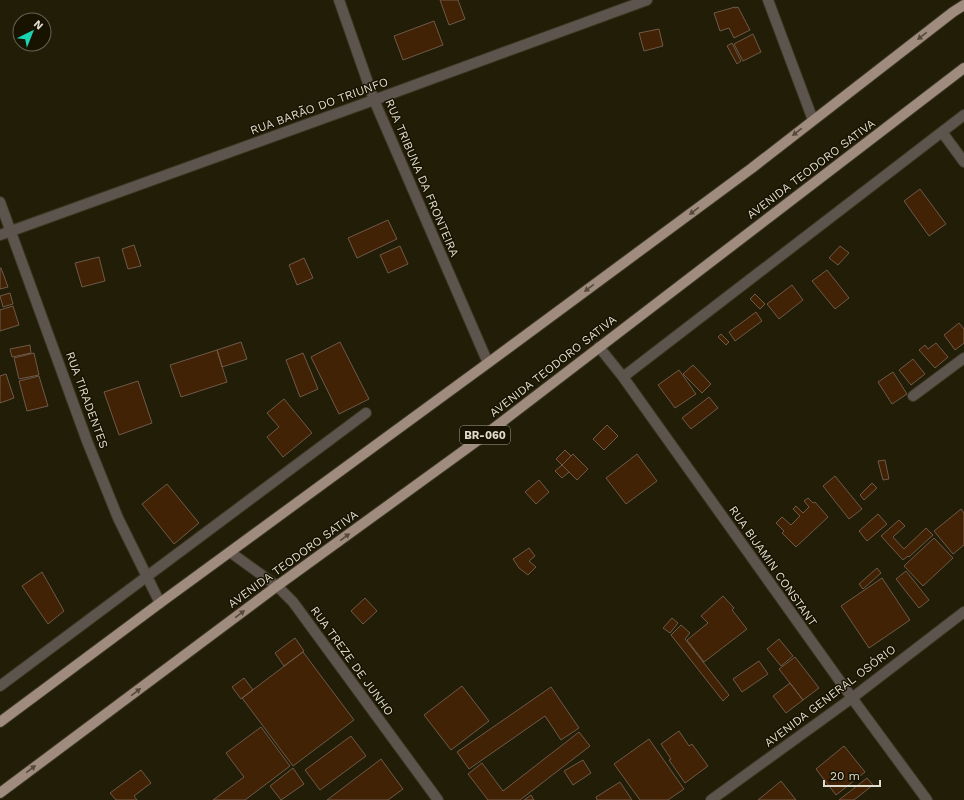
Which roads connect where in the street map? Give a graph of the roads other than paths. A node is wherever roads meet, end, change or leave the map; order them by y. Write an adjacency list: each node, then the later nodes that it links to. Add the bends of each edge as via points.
1 (339, 0): 8 (street, RUA TRIBUNA DA FRONTEIRA)
2 (647, 0): 8 (street, RUA BARÃO DO TRIUNFO)
3 (768, 0): 10 (street)
4 (964, 5): 5 (main road)
5 (953, 12): 6 (main road); 10 (main road, one-way to 10)
6 (964, 14)
7 (964, 68): 16 (main road, AVENIDA TEODORO SATIVA / BR-060)
8 (374, 100): 14 (street, RUA BARÃO DO TRIUNFO); 18 (street, RUA TRIBUNA DA FRONTEIRA)
9 (964, 116): 11 (street)
10 (812, 120): 18 (main road, one-way to 18, via 752,168)
11 (942, 132): 12 (street); 19 (street)
12 (964, 162)
13 (0, 202): 14 (street, RUA TIRADENTES)
14 (11, 230): 15 (street, RUA BARÃO DO TRIUNFO); 23 (street, RUA TIRADENTES, via 87,441 118,518)
15 (0, 235)
16 (599, 346): 19 (street, RUA BIJAMIN CONSTANT); 24 (main road, AVENIDA TEODORO SATIVA / BR-060, one-way to 16, via 477,441)
17 (964, 358): 20 (street)
18 (488, 364): 22 (main road)
19 (623, 377): 28 (street, RUA BIJAMIN CONSTANT)
20 (913, 396)
21 (366, 413): 23 (street)
22 (230, 552): 24 (street, RUA TREZE DE JUNHO); 25 (main road)
23 (147, 577): 25 (street, RUA TIRADENTES); 27 (street)
24 (277, 586): 30 (main road, AVENIDA TEODORO SATIVA / BR-060, one-way to 24); 31 (street, RUA TREZE DE JUNHO, via 293,602)
25 (160, 602): 29 (main road)
26 (964, 612): 28 (street, AVENIDA GENERAL OSÓRIO)
27 (0, 686)
28 (852, 698): 32 (street, AVENIDA GENERAL OSÓRIO); 33 (street, RUA BIJAMIN CONSTANT)
29 (0, 722)
30 (0, 793)
31 (438, 800)
32 (711, 800)
33 (927, 800)

